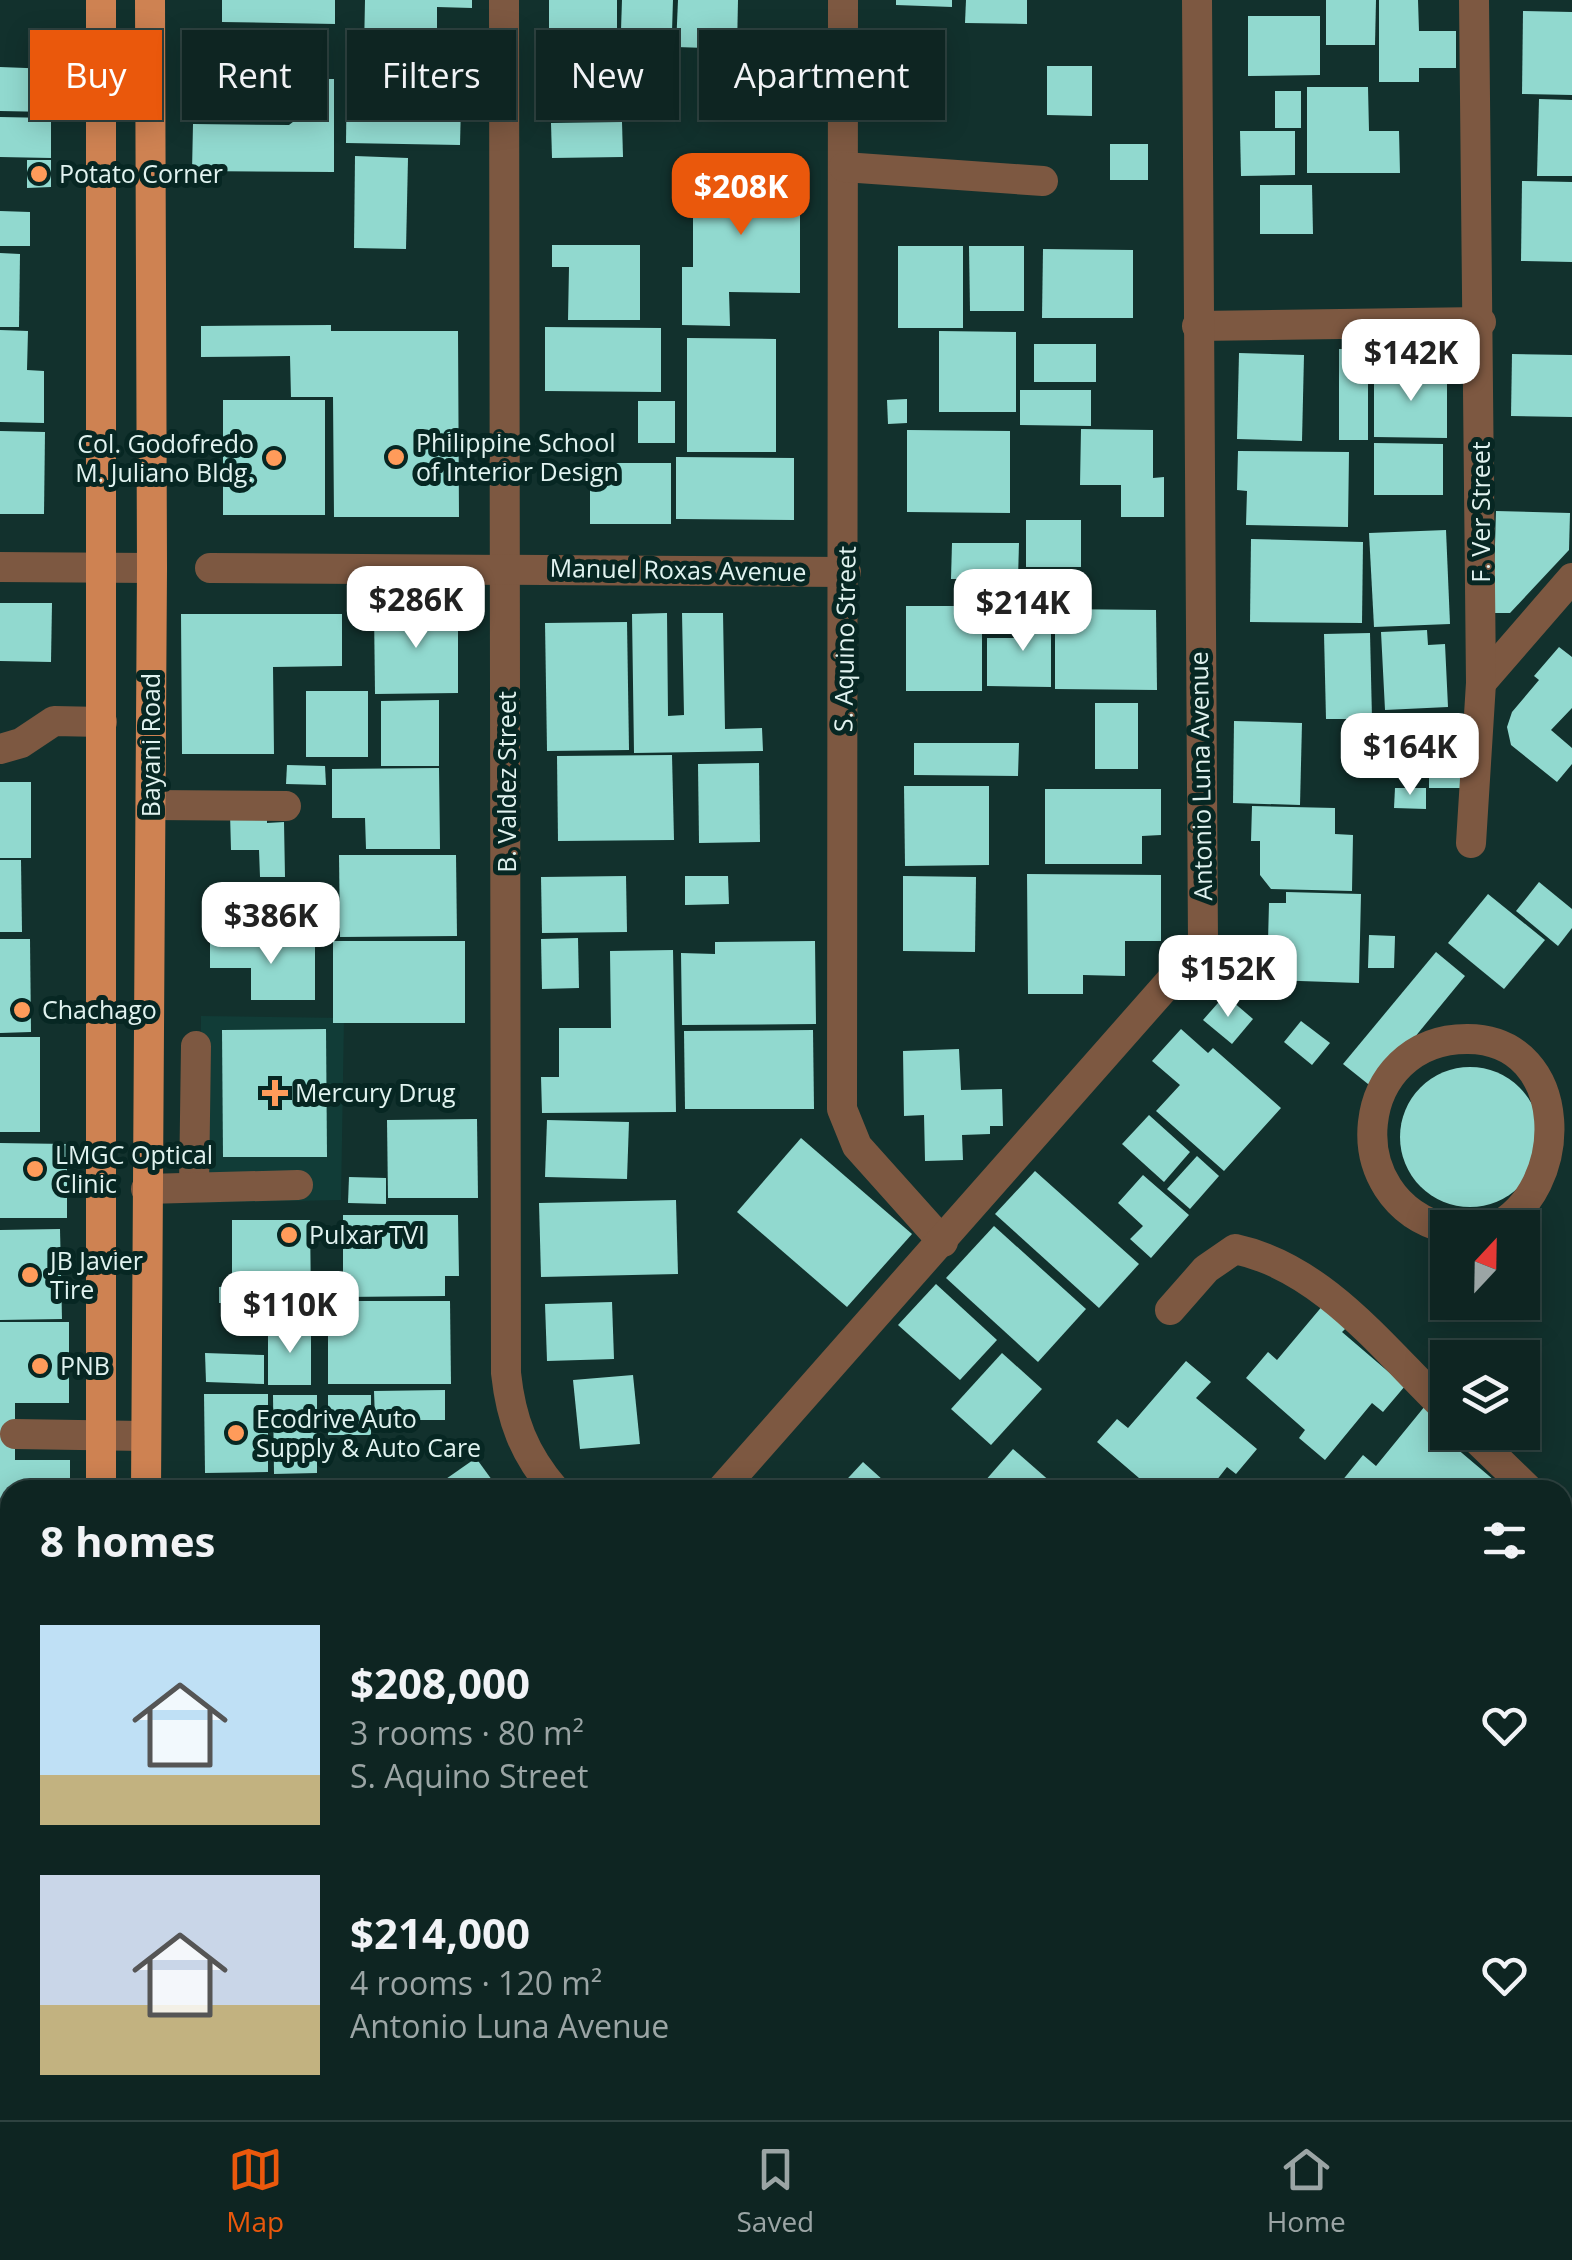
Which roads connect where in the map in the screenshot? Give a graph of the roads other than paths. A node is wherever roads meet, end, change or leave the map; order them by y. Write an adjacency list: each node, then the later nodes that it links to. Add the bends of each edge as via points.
1 (100, 0): 12 (main road, Bayani Road)
2 (150, 0): 13 (main road, Bayani Road)
3 (504, 0): 15 (street, B. Valdez Street)
4 (843, 0): 7 (street, S. Aquino Street)
5 (1197, 0): 10 (street, Antonio Luna Avenue)
6 (1474, 0): 9 (street, F. Ver Street)
7 (844, 167): 8 (street); 16 (street, S. Aquino Street)
8 (1043, 181)
9 (1481, 322): 10 (street); 18 (street, F. Ver Street)
10 (1197, 326): 30 (street, Antonio Luna Avenue, via 1202,944)
11 (0, 567): 12 (street)
12 (104, 568): 13 (street); 19 (main road, Bayani Road)
13 (152, 568): 21 (main road, Bayani Road)
14 (210, 568): 15 (street, Manuel Roxas Avenue)
15 (507, 568): 16 (street, Manuel Roxas Avenue); 39 (street, B. Valdez Street, via 506,1373 511,1418)
16 (846, 572): 30 (street, S. Aquino Street, via 842,1109 857,1146)
17 (1572, 578): 18 (street)
18 (1481, 684): 23 (street, F. Ver Street)
19 (102, 722): 20 (street, via 54,721); 34 (main road, Bayani Road)
20 (0, 749)
21 (150, 805): 22 (street); 27 (main road, Bayani Road)
22 (286, 806)
23 (1471, 844)
24 (196, 1046): 26 (street)
25 (298, 1185): 26 (street)
26 (194, 1187): 27 (street)
27 (146, 1189): 35 (main road, Bayani Road)
28 (1527, 1210): 29 (street, via 1553,1192 1564,1125 1532,1064 1492,1042 1468,1039 1434,1045 1404,1062 1388,1079 1371,1122 1376,1168 1402,1206)
29 (1430, 1220)
30 (943, 1242): 40 (street, Antonio Luna Avenue)
31 (1170, 1310): 32 (street, via 1206,1269 1235,1249 1271,1256 1310,1278)
32 (1430, 1394)
33 (15, 1434): 34 (street)
34 (100, 1435): 35 (street); 37 (main road, Bayani Road)
35 (144, 1436): 38 (main road, Bayani Road)
36 (1488, 1450): 41 (street)
37 (101, 1480)
38 (146, 1480)
39 (547, 1480)
40 (730, 1480)
41 (1519, 1480)

